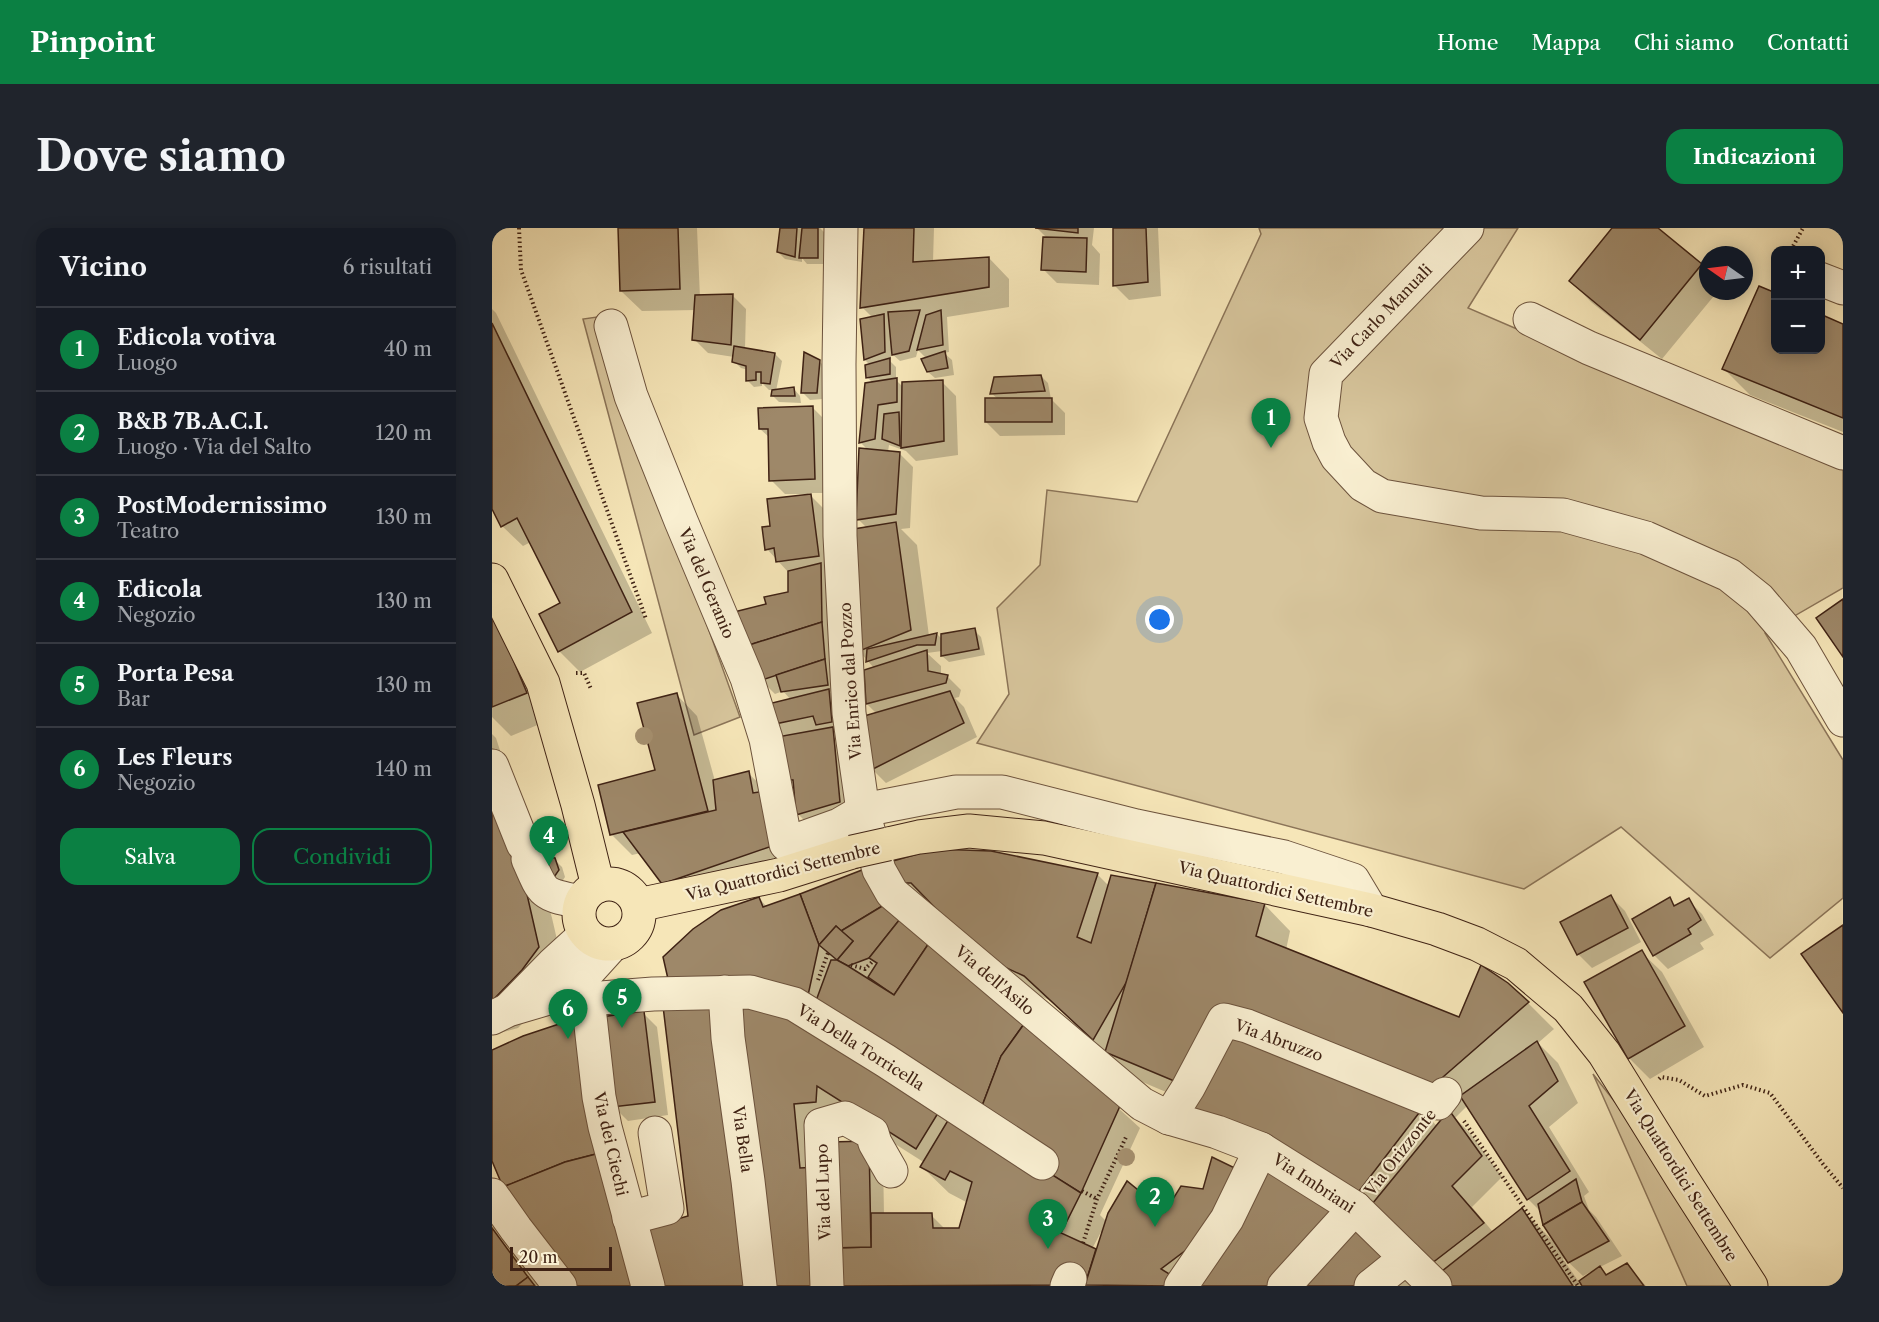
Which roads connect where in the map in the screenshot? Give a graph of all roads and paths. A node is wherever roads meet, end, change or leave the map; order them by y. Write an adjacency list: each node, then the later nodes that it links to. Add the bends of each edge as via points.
1 (519, 228): 12 (path, via 521,270)
2 (841, 228): 17 (street, Via Enrico dal Pozzo, via 840,536 849,713)
3 (1467, 228): 15 (street, Via Carlo Manuali, via 1326,374 1321,418 1337,457 1363,486 1382,496 1481,513 1563,515 1646,538 1729,575 1759,599 1801,648)
4 (1803, 228): 5 (path)
5 (1793, 246)
6 (1825, 281): 7 (street)
7 (1843, 288)
8 (1530, 319): 10 (street, via 1589,348)
9 (611, 326): 17 (street, Via del Geranio, via 631,396 747,678 766,739 786,844 839,825)
10 (1843, 453)
11 (492, 580): 18 (main road, via 543,683 578,805)
12 (646, 619)
13 (571, 673): 14 (path, via 584,673)
14 (591, 689)
15 (1843, 720)
16 (492, 766): 18 (street, via 539,885 550,896)
17 (863, 811): 20 (street, via 956,792 1002,792 1136,826 1284,857 1353,880); 29 (street, Via dell'Asilo, via 879,870 892,893)
18 (589, 894): 19 (main road, via 617,885 626,889); 21 (main road, via 579,913 580,924)
19 (638, 905): 20 (main road, Via Quattordici Settembre, bridge, via 779,875 852,852 919,837 969,831 1044,838); 21 (main road, via 637,926 631,934 623,941)
20 (1371, 910): 51 (main road, Via Quattordici Settembre, via 1477,944 1516,964 1568,1008 1604,1053)
21 (600, 939): 24 (street)
22 (873, 961): 23 (path, via 865,969)
23 (851, 965)
24 (572, 983): 25 (street, Via Della Torricella, via 653,994); 26 (street); 39 (street, Via dei Ciechi)
25 (725, 993): 32 (street, Via Della Torricella, via 750,992 800,1007); 44 (street, Via Bella)
26 (500, 1014)
27 (1656, 1081): 34 (path, via 1661,1077 1679,1080 1705,1096 1743,1085 1770,1093)
28 (1441, 1099): 29 (street, Via Abruzzo, via 1224,1020 1188,1088); 38 (path, Via Orizzonte); 50 (path)
29 (1155, 1111): 31 (street, Via Imbriani); 37 (path)
30 (655, 1133): 39 (street, via 667,1208)
31 (1261, 1149): 38 (street, Via Imbriani); 46 (street, via 1227,1218)
32 (1042, 1163)
33 (891, 1171): 45 (street, Via del Lupo, via 872,1132 845,1118 821,1125)
34 (1843, 1188)
35 (1082, 1191): 37 (path)
36 (492, 1194): 42 (street)
37 (1097, 1199): 40 (path)
38 (1355, 1208): 41 (street, Via Imbriani); 47 (street)
39 (629, 1218): 43 (street, Via dei Ciechi)
40 (1083, 1243)
41 (1406, 1258): 48 (street); 49 (street, Via Imbriani)
42 (560, 1286)
43 (648, 1286)
44 (760, 1286)
45 (827, 1286)
46 (1181, 1286)
47 (1284, 1286)
48 (1371, 1286)
49 (1435, 1286)
50 (1578, 1286)
51 (1751, 1286)

